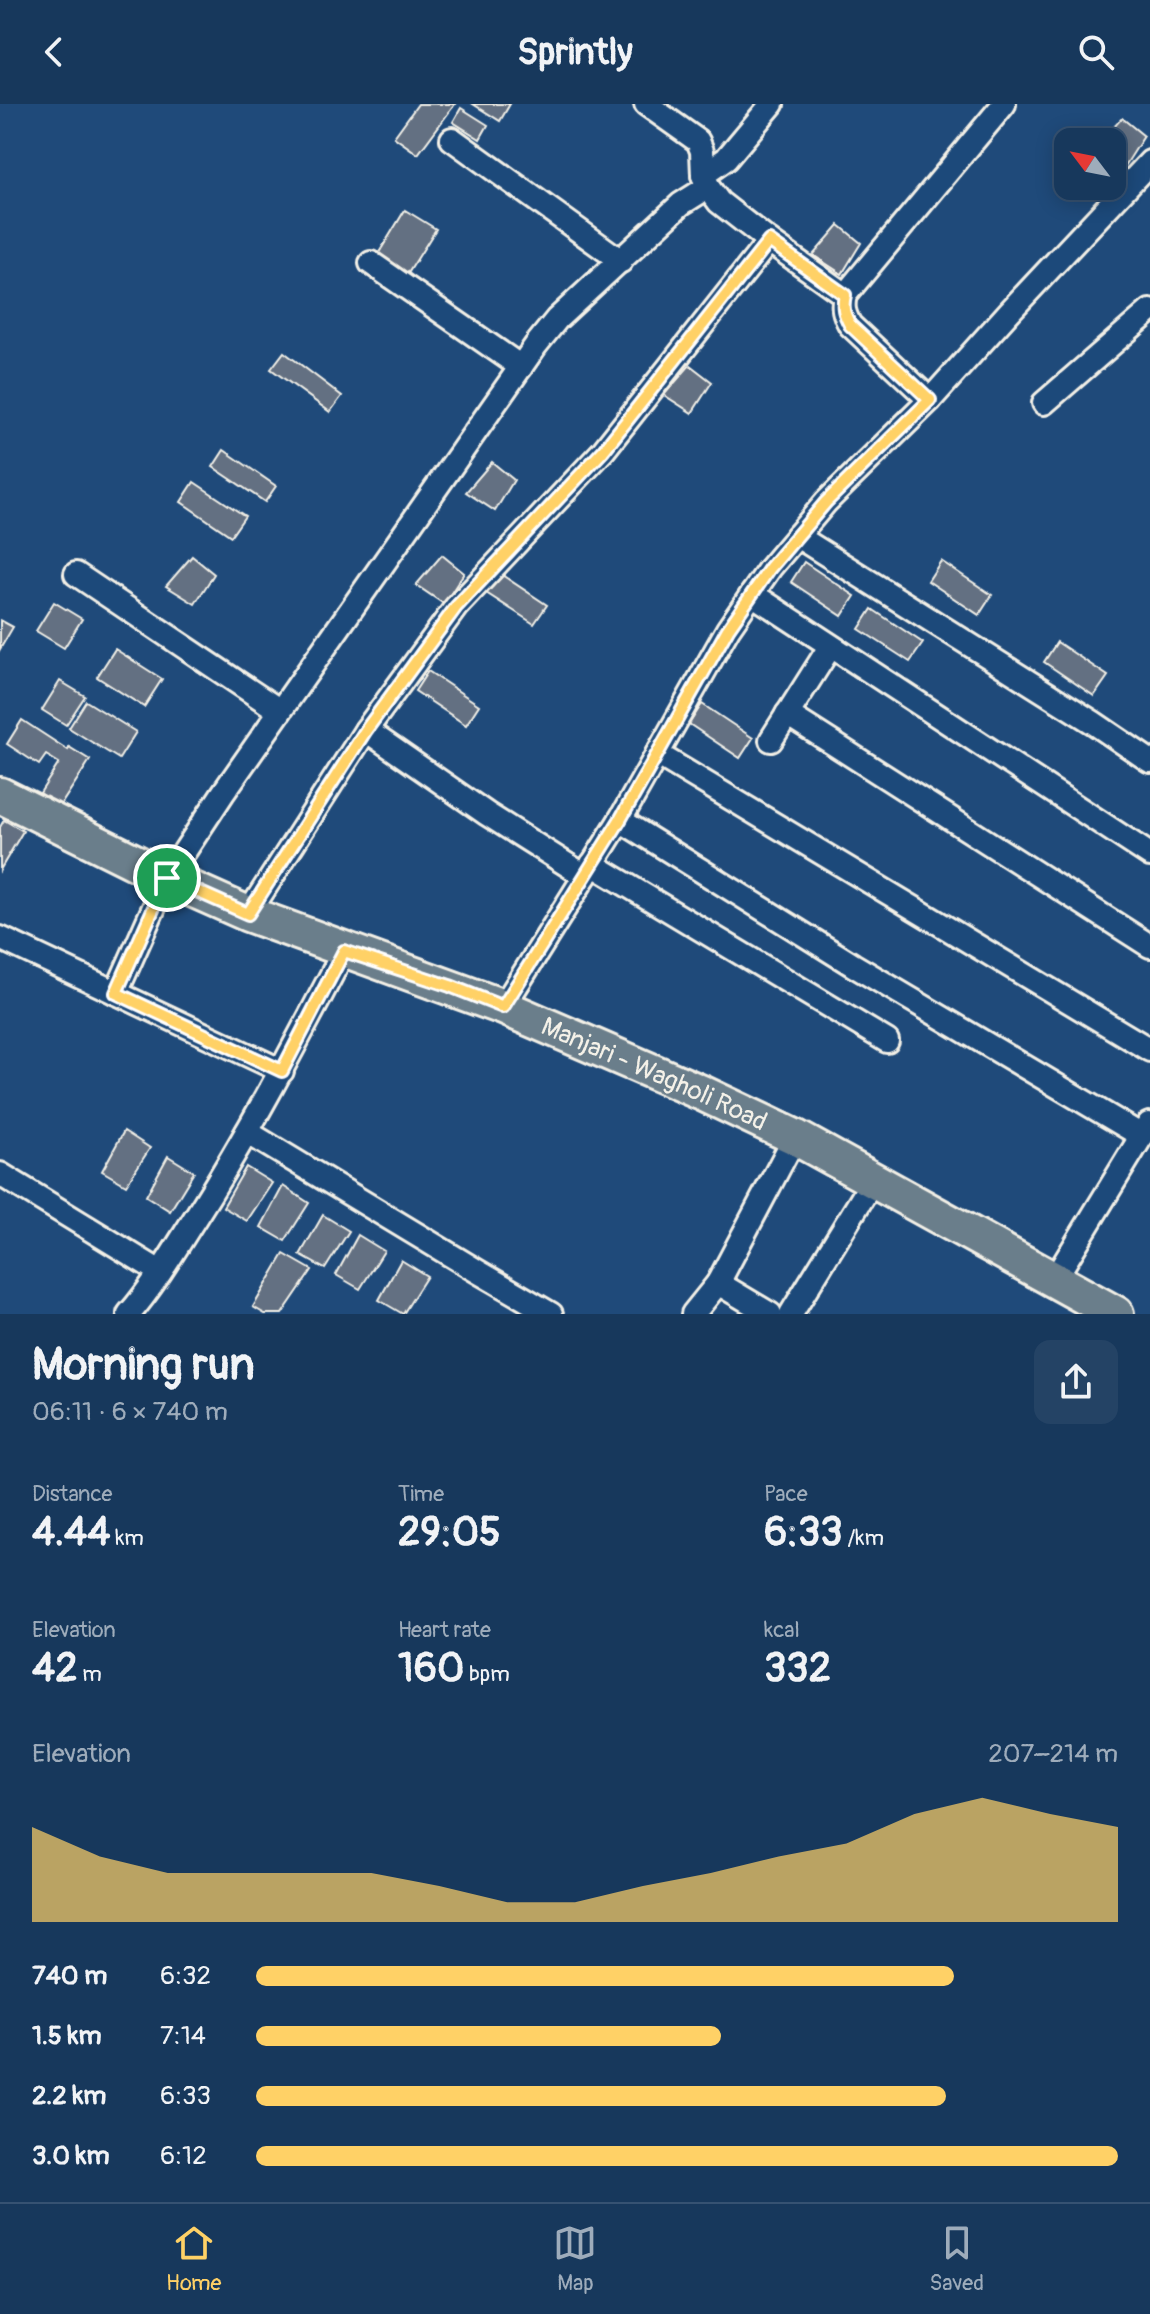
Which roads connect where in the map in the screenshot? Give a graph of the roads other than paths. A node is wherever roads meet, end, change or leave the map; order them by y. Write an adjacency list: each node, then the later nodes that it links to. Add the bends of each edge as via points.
1 (646, 104): 6 (street, via 698,141)
2 (772, 104): 6 (street)
3 (1004, 104): 10 (street)
4 (452, 139): 8 (street)
5 (1150, 162): 13 (street)
6 (706, 181): 7 (street, via 726,208); 8 (street)
7 (769, 241): 10 (street); 21 (street, via 603,451 456,607)
8 (621, 261): 12 (street, via 557,319)
9 (371, 263): 12 (street)
10 (845, 295): 13 (street, via 850,325)
11 (1150, 311): 14 (street)
12 (521, 367): 19 (street)
13 (930, 400): 15 (street)
14 (1044, 403)
15 (797, 536): 17 (street); 24 (street)
16 (76, 574): 19 (street)
17 (752, 594): 18 (street); 23 (street)
18 (830, 647): 20 (street); 27 (street)
19 (280, 711): 29 (street)
20 (787, 714): 22 (street); 32 (street)
21 (366, 730): 28 (street, via 487,814); 30 (street)
22 (771, 740)
23 (657, 754): 26 (street); 37 (street)
24 (1150, 761)
25 (0, 795): 29 (main road, Manjari - Wagholi Road)
26 (620, 820): 28 (street); 41 (street)
27 (1150, 855)
28 (589, 870): 35 (street); 36 (street)
29 (167, 878): 30 (main road, Manjari - Wagholi Road); 34 (street)
30 (248, 914): 33 (main road, Manjari - Wagholi Road)
31 (0, 938): 34 (street)
32 (1150, 946)
33 (344, 951): 35 (main road, Manjari - Wagholi Road); 38 (street)
34 (116, 993): 38 (street)
35 (503, 1007): 40 (main road, Manjari - Wagholi Road)
36 (887, 1041)
37 (1150, 1050)
38 (282, 1071): 39 (street)
39 (247, 1132): 44 (street); 48 (street)
40 (795, 1137): 43 (main road, Manjari - Wagholi Road); 46 (street)
41 (1144, 1141): 45 (street)
42 (0, 1174): 44 (street)
43 (874, 1179): 45 (main road, Manjari - Wagholi Road); 51 (street)
44 (160, 1272): 47 (street)
45 (1054, 1280): 52 (main road, Manjari - Wagholi Road)
46 (718, 1283): 49 (street); 50 (street)
47 (129, 1314)
48 (551, 1314)
49 (693, 1314)
50 (770, 1314)
51 (791, 1314)
52 (1116, 1314)

